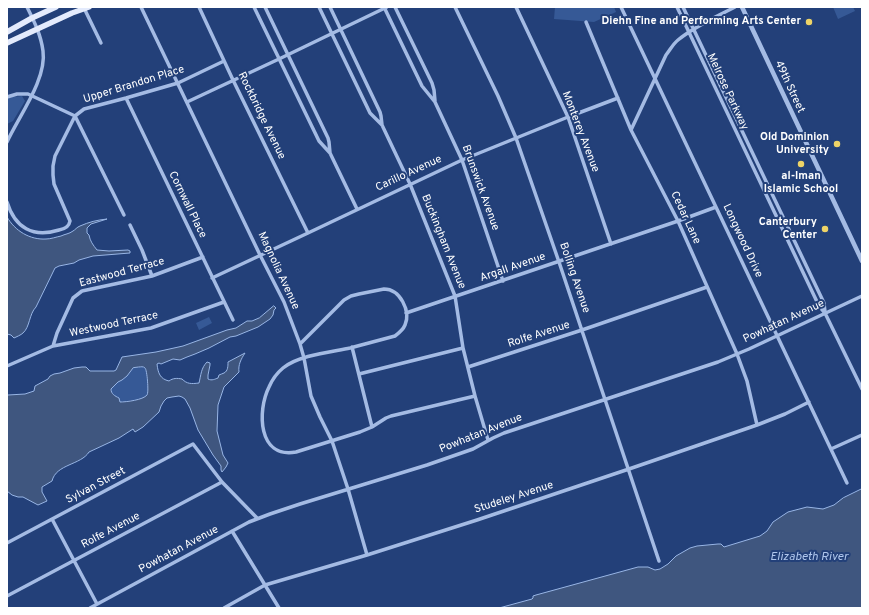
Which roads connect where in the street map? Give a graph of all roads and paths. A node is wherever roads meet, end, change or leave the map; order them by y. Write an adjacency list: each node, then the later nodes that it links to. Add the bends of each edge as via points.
1 (27, 7): 19 (street)
2 (56, 7): 19 (main road)
3 (85, 7): 21 (main road); 28 (street)
4 (141, 7): 34 (street, Magnolia Avenue)
5 (198, 7): 31 (street, Rockbridge Avenue)
6 (254, 7): 30 (street)
7 (265, 7): 29 (street)
8 (319, 7): 26 (street, Buckingham Avenue)
9 (330, 7): 22 (street, Buckingham Avenue)
10 (386, 7): 22 (street); 40 (street, Brunswick Avenue, via 422,86)
11 (395, 7): 40 (street, Brunswick Avenue, via 432,83)
12 (455, 7): 45 (street, Bolling Avenue)
13 (516, 7): 42 (street, Monterey Avenue)
14 (621, 7): 33 (street, Longwood Drive)
15 (677, 7): 25 (street, Melrose Parkway)
16 (683, 7): 23 (street, Melrose Parkway)
17 (735, 7): 23 (street)
18 (742, 7): 60 (street, 49th Street)
19 (32, 18): 21 (street); 24 (main road)
20 (586, 22): 38 (street, Cedar Lane)
21 (37, 29): 27 (main road); 35 (street, via 44,61)
22 (341, 29): 26 (street); 43 (street, Buckingham Avenue, via 380,112)
23 (694, 29): 25 (street); 70 (street, Melrose Parkway, via 824,303)
24 (7, 32)
25 (689, 32): 33 (street, via 677,41 666,55); 70 (street, Melrose Parkway, via 819,306)
26 (332, 34): 29 (street); 43 (street, Buckingham Avenue, via 370,113)
27 (7, 43)
28 (101, 43)
29 (288, 55): 30 (street); 47 (street, via 328,138)
30 (279, 59): 32 (street); 47 (street, via 318,141)
31 (224, 61): 32 (street, Rockbridge Avenue); 34 (street, Upper Brandon Place)
32 (233, 80): 39 (street); 56 (street, Rockbridge Avenue)
33 (655, 80): 44 (street); 51 (street, Longwood Drive)
34 (178, 83): 37 (street, Upper Brandon Place); 39 (street, Magnolia Avenue)
35 (32, 95): 36 (street, via 17,94); 41 (street); 46 (street)
36 (7, 97)
37 (126, 98): 41 (street, Upper Brandon Place, via 84,109); 59 (street, Cornwall Place)
38 (618, 98): 42 (street, Carillo Avenue); 44 (street, Cedar Lane)
39 (187, 102): 58 (street, Magnolia Avenue)
40 (436, 102): 48 (street, Brunswick Avenue)
41 (75, 116): 50 (street, Upper Brandon Place, via 55,156 53,166 54,184 69,224 65,228 49,233 32,232 14,218); 53 (street)
42 (568, 117): 45 (street, Carillo Avenue); 57 (street, Monterey Avenue)
43 (382, 125): 49 (street, Buckingham Avenue)
44 (631, 130): 54 (street, Cedar Lane)
45 (516, 138): 48 (street, Carillo Avenue); 61 (street, Bolling Avenue)
46 (7, 142)
47 (330, 153): 52 (street)
48 (462, 160): 49 (street, Carillo Avenue); 64 (street, Brunswick Avenue)
49 (410, 184): 52 (street, Carillo Avenue); 66 (street, Buckingham Avenue)
50 (7, 202)
51 (716, 207): 54 (street, Argall Avenue); 73 (street, Longwood Drive)
52 (357, 209): 56 (street, Carillo Avenue)
53 (124, 215)
54 (678, 221): 57 (street, Argall Avenue); 65 (street, Cedar Lane)
55 (130, 225): 62 (street)
56 (308, 233): 58 (street, Carillo Avenue)
57 (611, 244): 61 (street, Argall Avenue)
58 (260, 255): 63 (street, Carillo Avenue); 74 (street, Magnolia Avenue, via 284,302)
59 (203, 258): 62 (street, Eastwood Terrace); 63 (street, Cornwall Place)
60 (862, 261)
61 (559, 262): 64 (street, Argall Avenue); 72 (street, Bolling Avenue)
62 (152, 276): 75 (street, Eastwood Terrace, via 77,294)
63 (212, 278): 68 (street, Cornwall Place)
64 (503, 281): 66 (street, Argall Avenue)
65 (707, 287): 72 (street, Rolfe Avenue); 78 (street, Cedar Lane)
66 (455, 296): 69 (street, Argall Avenue); 77 (street, Buckingham Avenue)
67 (862, 296): 70 (street, Powhatan Avenue)
68 (224, 302): 71 (street, Cornwall Place); 75 (street, Westwood Terrace, via 151,328)
69 (406, 312): 74 (street, via 402,300 392,290 384,289 351,296); 76 (street, via 404,328 395,336)
70 (825, 313): 73 (street, Powhatan Avenue); 83 (street, Melrose Parkway)
71 (233, 320)
72 (582, 330): 81 (street, Rolfe Avenue); 85 (street, Bolling Avenue)
73 (777, 336): 78 (street, Powhatan Avenue); 86 (street, Longwood Drive)
74 (300, 344): 79 (street, Magnolia Avenue)
75 (53, 346): 80 (street, Westwood Terrace)
76 (352, 347): 79 (street); 82 (street)
77 (463, 348): 81 (street, Buckingham Avenue); 82 (street)
78 (737, 354): 85 (street, Powhatan Avenue); 87 (street, Cedar Lane, via 747,381)
79 (304, 358): 91 (street, Magnolia Avenue, via 311,396); 91 (street, via 284,367 268,387 262,408 264,434 273,448 285,453)
80 (7, 366)
81 (468, 367): 84 (street, Buckingham Avenue)
82 (359, 374): 88 (street)
83 (862, 389)
84 (475, 396): 88 (street, via 391,416); 90 (street, Buckingham Avenue)
85 (605, 399): 90 (street, Powhatan Avenue); 93 (street, Bolling Avenue)
86 (809, 402): 87 (street, Studeley Avenue); 92 (street, Longwood Drive)
87 (757, 425): 93 (street, Studeley Avenue)
88 (372, 427): 91 (street)
89 (862, 435): 92 (street)
90 (488, 440): 96 (street, Powhatan Avenue, via 474,449)
91 (332, 441): 96 (street, Magnolia Avenue)
92 (831, 449): 95 (street, Longwood Drive)
93 (628, 470): 101 (street, Studeley Avenue); 103 (street, Bolling Avenue)
94 (222, 482): 97 (street); 98 (street, Sylvan Street, via 193,444); 102 (street, Rolfe Avenue)
95 (847, 483)
96 (348, 489): 97 (street, Powhatan Avenue); 101 (street, Magnolia Avenue)
97 (257, 518): 99 (street, Powhatan Avenue)
98 (52, 519): 100 (street, Sylvan Street); 102 (street)
99 (232, 532): 104 (street); 106 (street, Powhatan Avenue)
100 (7, 543)
101 (367, 555): 104 (street, Studeley Avenue)
102 (74, 561): 105 (street, Rolfe Avenue); 106 (street)
103 (659, 561)
104 (264, 585): 108 (street, Studeley Avenue); 109 (street)
105 (7, 596)
106 (97, 604): 107 (street, Powhatan Avenue)
107 (90, 608)
108 (224, 608)
109 (278, 608)

